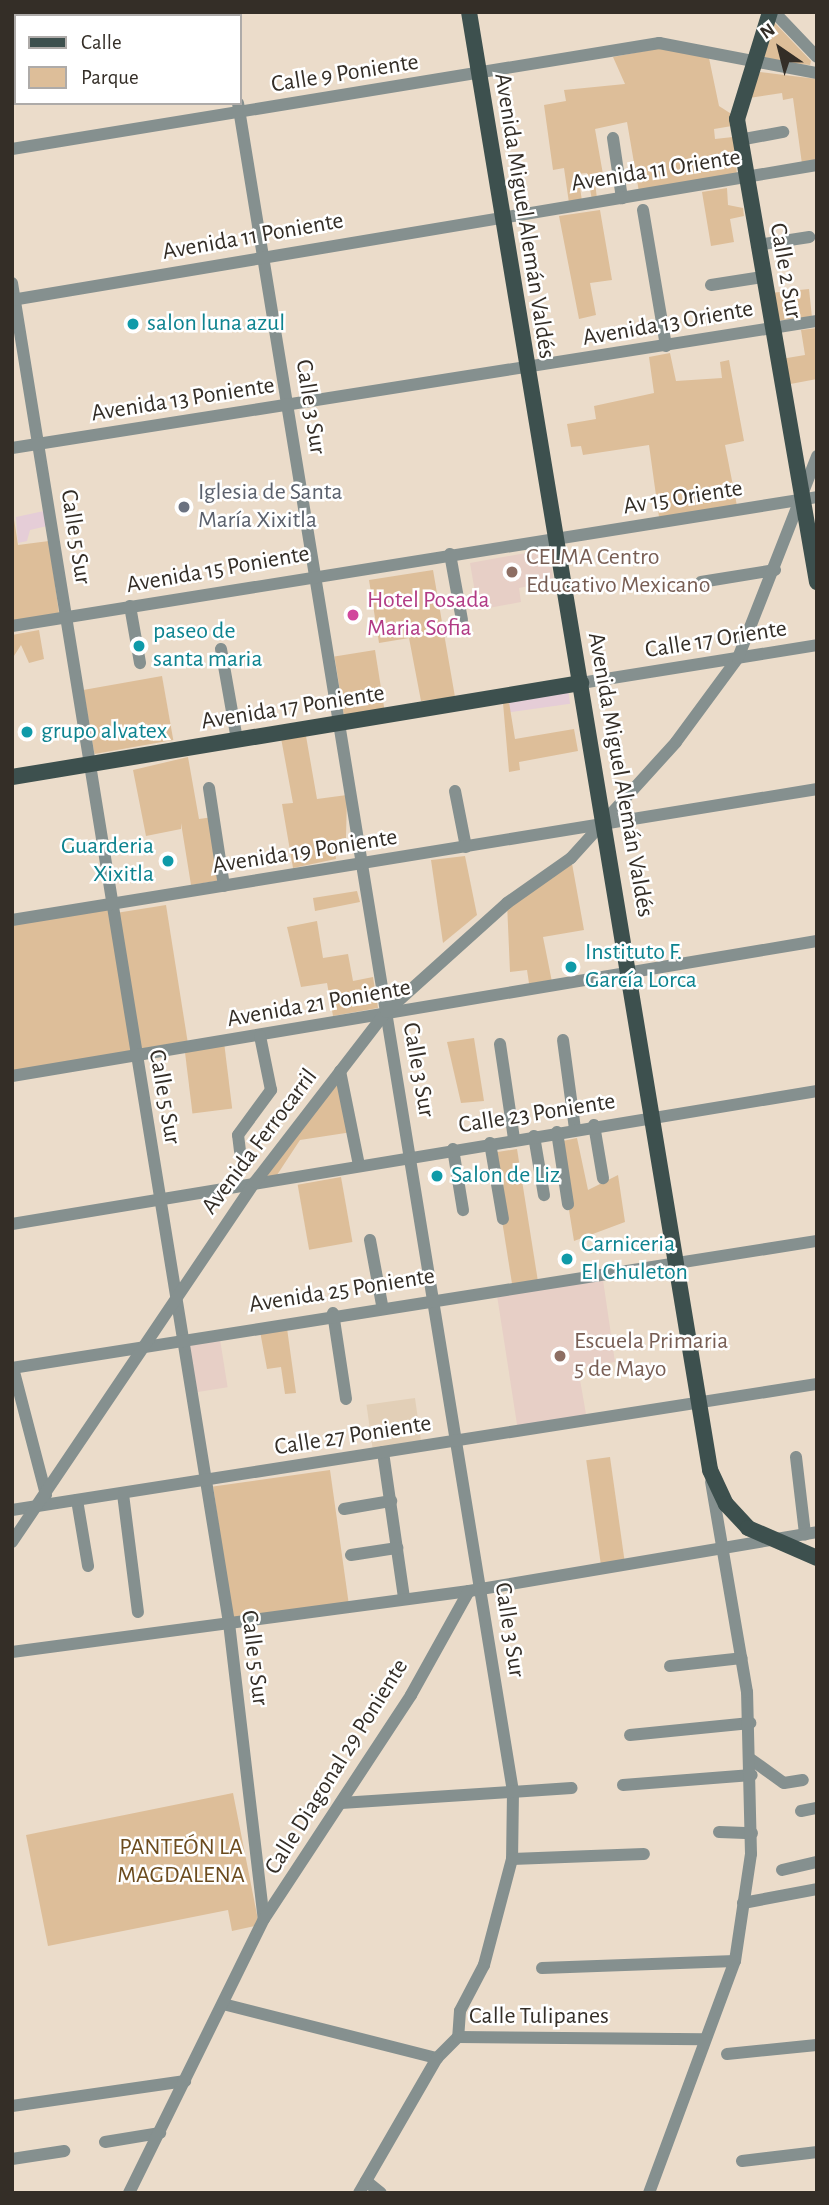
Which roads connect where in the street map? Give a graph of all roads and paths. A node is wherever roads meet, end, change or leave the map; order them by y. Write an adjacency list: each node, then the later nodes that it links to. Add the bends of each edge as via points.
1 (468, 12): 5 (main road, Avenida Miguel Alemán Valdés)
2 (772, 12): 3 (street); 4 (main road, Calle 2 Sur)
3 (817, 57)
4 (755, 61): 5 (street, Calle 9 Poniente, via 659,43); 6 (street, Calle 9 Poniente); 10 (main road, Calle 2 Sur, via 737,119)
5 (478, 73): 7 (street, Calle 9 Poniente); 16 (main road, Avenida Miguel Alemán Valdés)
6 (817, 73)
7 (239, 108): 11 (street, Calle 9 Poniente); 19 (street, Calle 3 Sur)
8 (783, 132): 10 (street)
9 (613, 138): 14 (street)
10 (739, 140): 13 (main road, Calle 2 Sur)
11 (12, 149)
12 (817, 165): 13 (street, Avenida 11 Oriente)
13 (745, 179): 14 (street, Avenida 11 Oriente); 18 (main road, Calle 2 Sur)
14 (622, 198): 16 (street, Avenida 11 Oriente)
15 (643, 210): 26 (street)
16 (501, 217): 19 (street, Avenida 11 Poniente); 27 (main road, Avenida Miguel Alemán Valdés)
17 (809, 237): 18 (street)
18 (757, 245): 20 (main road, Calle 2 Sur)
19 (265, 257): 23 (street, Avenida 11 Poniente); 28 (street, Calle 3 Sur)
20 (762, 276): 22 (street); 25 (main road, Calle 2 Sur)
21 (12, 283): 23 (street, Calle 5 Sur)
22 (711, 285)
23 (13, 299): 29 (street, Calle 5 Sur)
24 (817, 321): 25 (street, Avenida 13 Oriente)
25 (771, 327): 26 (street, Avenida 13 Oriente); 32 (main road, Calle 2 Sur)
26 (666, 346): 27 (street, Avenida 13 Oriente)
27 (526, 369): 28 (street, Avenida 13 Poniente); 33 (main road, Avenida Miguel Alemán Valdés)
28 (288, 405): 29 (street, Avenida 13 Poniente); 36 (street, Calle 3 Sur)
29 (39, 444): 30 (street, Avenida 13 Poniente); 40 (street, Calle 5 Sur)
30 (12, 448)
31 (817, 456): 32 (street, Avenida Ferrocarril)
32 (810, 498): 33 (street, Av 15 Oriente); 35 (street, Avenida Ferrocarril); 38 (main road, Calle 2 Sur)
33 (555, 537): 34 (street, Avenida 15 Poniente); 47 (main road, Avenida Miguel Alemán Valdés)
34 (450, 554): 36 (street, Avenida 15 Poniente); 41 (street)
35 (775, 570): 37 (street); 45 (street, Avenida Ferrocarril)
36 (315, 575): 39 (street, Avenida 15 Poniente); 48 (street, Calle 3 Sur)
37 (701, 582)
38 (817, 582)
39 (130, 607): 40 (street, Avenida 15 Poniente); 46 (street)
40 (66, 617): 42 (street, Avenida 15 Poniente); 50 (street, Calle 5 Sur)
41 (462, 620)
42 (12, 626)
43 (817, 645): 45 (street, Calle 17 Oriente)
44 (221, 649): 49 (street)
45 (738, 658): 47 (street, Calle 17 Oriente); 55 (street, Avenida Ferrocarril)
46 (140, 663)
47 (580, 683): 48 (main road, Avenida 17 Poniente); 55 (main road, Avenida Miguel Alemán Valdés)
48 (341, 722): 49 (main road, Avenida 17 Poniente); 57 (street, Calle 3 Sur)
49 (237, 740): 50 (main road, Avenida 17 Poniente)
50 (90, 764): 51 (main road, Avenida 17 Poniente); 59 (street, Calle 5 Sur)
51 (12, 777)
52 (209, 788): 58 (street)
53 (817, 789): 55 (street, Avenida 19 Poniente)
54 (455, 791): 56 (street)
55 (605, 824): 56 (street, Avenida 19 Poniente); 62 (main road, Avenida Miguel Alemán Valdés); 63 (street, Avenida Ferrocarril)
56 (466, 847): 57 (street, Avenida 19 Poniente)
57 (364, 863): 58 (street, Avenida 19 Poniente); 63 (street, Calle 3 Sur)
58 (224, 886): 59 (street, Avenida 19 Poniente)
59 (111, 904): 60 (street, Avenida 19 Poniente); 67 (street, Calle 5 Sur)
60 (12, 920)
61 (817, 941): 62 (street, Avenida 21 Poniente)
62 (633, 975): 63 (street, Avenida 21 Poniente); 71 (main road, Avenida Miguel Alemán Valdés)
63 (386, 1012): 64 (street, Avenida 21 Poniente); 68 (street, Avenida Ferrocarril); 80 (street, Calle 3 Sur)
64 (260, 1036): 67 (street, Avenida 21 Poniente); 79 (street, via 271,1090 237,1135)
65 (563, 1040): 73 (street)
66 (500, 1044): 76 (street)
67 (135, 1056): 69 (street, Avenida 21 Poniente); 85 (street, Calle 5 Sur)
68 (340, 1071): 81 (street); 83 (street, Avenida Ferrocarril)
69 (12, 1076)
70 (817, 1091): 71 (street, Calle 23 Poniente)
71 (655, 1117): 72 (street, Calle 23 Poniente); 92 (main road, Avenida Miguel Alemán Valdés)
72 (594, 1125): 73 (street, Calle 23 Poniente); 82 (street)
73 (575, 1129): 74 (street, Calle 23 Poniente)
74 (557, 1132): 75 (street, Calle 23 Poniente); 86 (street)
75 (534, 1136): 76 (street, Calle 23 Poniente); 84 (street)
76 (514, 1139): 77 (street, Calle 23 Poniente)
77 (490, 1143): 78 (street, Calle 23 Poniente); 88 (street)
78 (453, 1149): 80 (street, Calle 23 Poniente); 87 (street)
79 (240, 1151)
80 (413, 1156): 81 (street, Calle 23 Poniente); 94 (street, Calle 3 Sur)
81 (359, 1165): 83 (street, Calle 23 Poniente)
82 (603, 1178)
83 (255, 1182): 85 (street, Calle 23 Poniente); 93 (street, Avenida Ferrocarril)
84 (544, 1195)
85 (162, 1196): 89 (street, Calle 23 Poniente); 93 (street, Calle 5 Sur)
86 (568, 1204)
87 (463, 1210)
88 (503, 1219)
89 (12, 1224)
90 (370, 1240): 95 (street)
91 (817, 1241): 92 (street, Avenida 25 Poniente)
92 (679, 1261): 94 (street, Avenida 25 Poniente); 102 (main road, Avenida Miguel Alemán Valdés)
93 (176, 1294): 97 (street, Calle 5 Sur); 98 (street, Avenida Ferrocarril)
94 (435, 1298): 95 (street, Avenida 25 Poniente); 103 (street, Calle 3 Sur)
95 (382, 1305): 96 (street, Avenida 25 Poniente)
96 (333, 1313): 97 (street, Avenida 25 Poniente); 101 (street)
97 (184, 1338): 98 (street, Avenida 25 Poniente); 107 (street, Calle 5 Sur)
98 (150, 1343): 99 (street, Avenida 25 Poniente); 109 (street, Avenida Ferrocarril)
99 (13, 1368): 109 (street)
100 (817, 1384): 102 (street, Calle 27 Poniente)
101 (346, 1399)
102 (701, 1403): 103 (street, Calle 27 Poniente); 106 (main road, Avenida Miguel Alemán Valdés)
103 (456, 1441): 104 (street, Calle 27 Poniente); 122 (street, Calle 3 Sur)
104 (383, 1452): 107 (street, Calle 27 Poniente); 111 (street)
105 (796, 1457): 114 (street)
106 (710, 1470): 115 (main road, via 726,1504); 117 (street, Avenida Miguel Alemán Valdés)
107 (206, 1481): 108 (street, Calle 27 Poniente); 125 (street, Calle 5 Sur)
108 (118, 1495): 110 (street, Calle 27 Poniente); 124 (street)
109 (43, 1500): 110 (street, Calle 27 Poniente); 113 (street, Calle 27 Poniente); 116 (street, Avenida Ferrocarril)
110 (77, 1500): 121 (street)
111 (391, 1501): 112 (street); 118 (street)
112 (344, 1509)
113 (12, 1510)
114 (811, 1533): 115 (street)
115 (764, 1539): 117 (street); 120 (main road)
116 (12, 1542)
117 (722, 1546): 122 (street); 127 (street, Avenida Miguel Alemán Valdés)
118 (397, 1548): 119 (street); 123 (street)
119 (351, 1555)
120 (817, 1558)
121 (88, 1566)
122 (475, 1588): 123 (street); 136 (street, Calle 3 Sur); 137 (street, Calle Diagonal 29 Poniente)
123 (404, 1597): 125 (street)
124 (138, 1612)
125 (229, 1623): 126 (street); 148 (street, Calle 5 Sur)
126 (12, 1653)
127 (742, 1658): 128 (street); 129 (street, Avenida Miguel Alemán Valdés)
128 (670, 1666)
129 (750, 1723): 130 (street); 131 (street, Avenida Miguel Alemán Valdés)
130 (630, 1735)
131 (752, 1760): 132 (street, Avenida Miguel Alemán Valdés); 133 (street, via 784,1783)
132 (752, 1775): 134 (street); 141 (street, Avenida Miguel Alemán Valdés)
133 (803, 1780)
134 (623, 1785)
135 (572, 1788): 136 (street)
136 (513, 1791): 137 (street); 143 (street, Calle 3 Sur)
137 (341, 1803): 148 (street, Calle Diagonal 29 Poniente)
138 (817, 1808): 139 (street)
139 (801, 1811)
140 (719, 1832): 141 (street)
141 (752, 1833): 147 (street, Avenida Miguel Alemán Valdés)
142 (644, 1854): 143 (street)
143 (512, 1859): 152 (street, Calle 3 Sur, via 484,1965 460,2011)
144 (817, 1862): 145 (street)
145 (782, 1870)
146 (817, 1889): 147 (street)
147 (743, 1903): 149 (street, Avenida Miguel Alemán Valdés)
148 (264, 1919): 151 (street, Calle Diagonal 29 Poniente)
149 (735, 1961): 150 (street); 153 (street, Avenida Miguel Alemán Valdés)
150 (541, 1968)
151 (223, 2004): 156 (street); 157 (street, Calle Diagonal 29 Poniente)
152 (458, 2037): 153 (street, Calle Tulipanes); 156 (street, Calle Tulipanes)
153 (703, 2039): 168 (street, Avenida Miguel Alemán Valdés)
154 (817, 2045): 155 (street)
155 (727, 2054)
156 (437, 2058): 165 (street, Calle Tulipanes)
157 (185, 2081): 158 (street); 159 (street, Calle Diagonal 29 Poniente)
158 (12, 2106)
159 (160, 2133): 160 (street); 166 (street, Calle Diagonal 29 Poniente)
160 (105, 2141)
161 (64, 2151): 163 (street)
162 (817, 2152): 164 (street)
163 (12, 2159)
164 (742, 2161)
165 (363, 2187): 167 (street)
166 (130, 2193)
167 (380, 2193)
168 (649, 2193)

